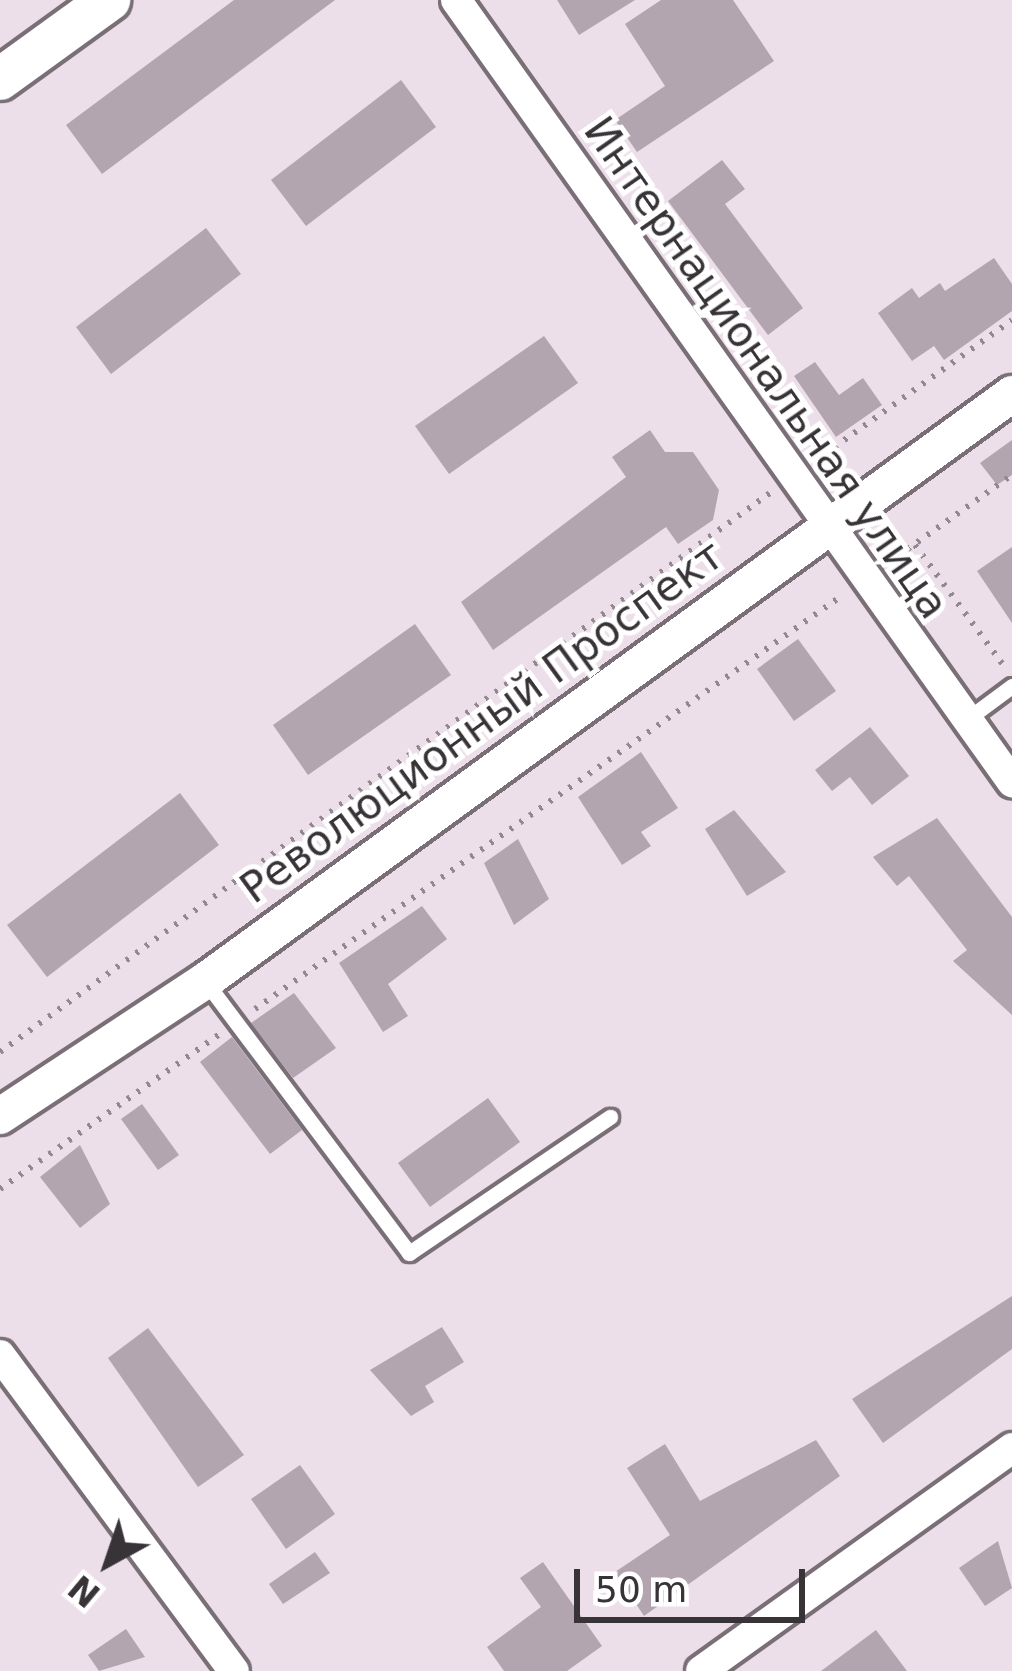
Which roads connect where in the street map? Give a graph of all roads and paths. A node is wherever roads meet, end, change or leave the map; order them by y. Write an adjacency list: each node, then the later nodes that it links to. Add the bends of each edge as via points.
1 (109, 0): 3 (main road)
2 (456, 0): 7 (street, Интернациональная улица)
3 (0, 79)
4 (1012, 320): 7 (path)
5 (1012, 394): 8 (street, Революционный Проспект)
6 (1012, 475): 9 (path)
7 (789, 479): 8 (street, Интернациональная улица); 16 (path)
8 (822, 529): 10 (street, Интернациональная улица); 14 (street, Революционный Проспект)
9 (914, 544): 10 (path); 11 (path)
10 (862, 581): 12 (street, Интернациональная улица); 15 (path)
11 (1012, 682): 12 (lane)
12 (966, 720): 13 (street, Интернациональная улица)
13 (1012, 782)
14 (205, 981): 15 (lane); 17 (street, Революционный Проспект)
15 (237, 1022): 18 (lane, via 409,1253); 19 (path)
16 (0, 1052)
17 (0, 1116)
18 (610, 1117)
19 (0, 1190)
20 (0, 1355): 22 (street)
21 (1012, 1448): 23 (street)
22 (234, 1671)
23 (701, 1671)

